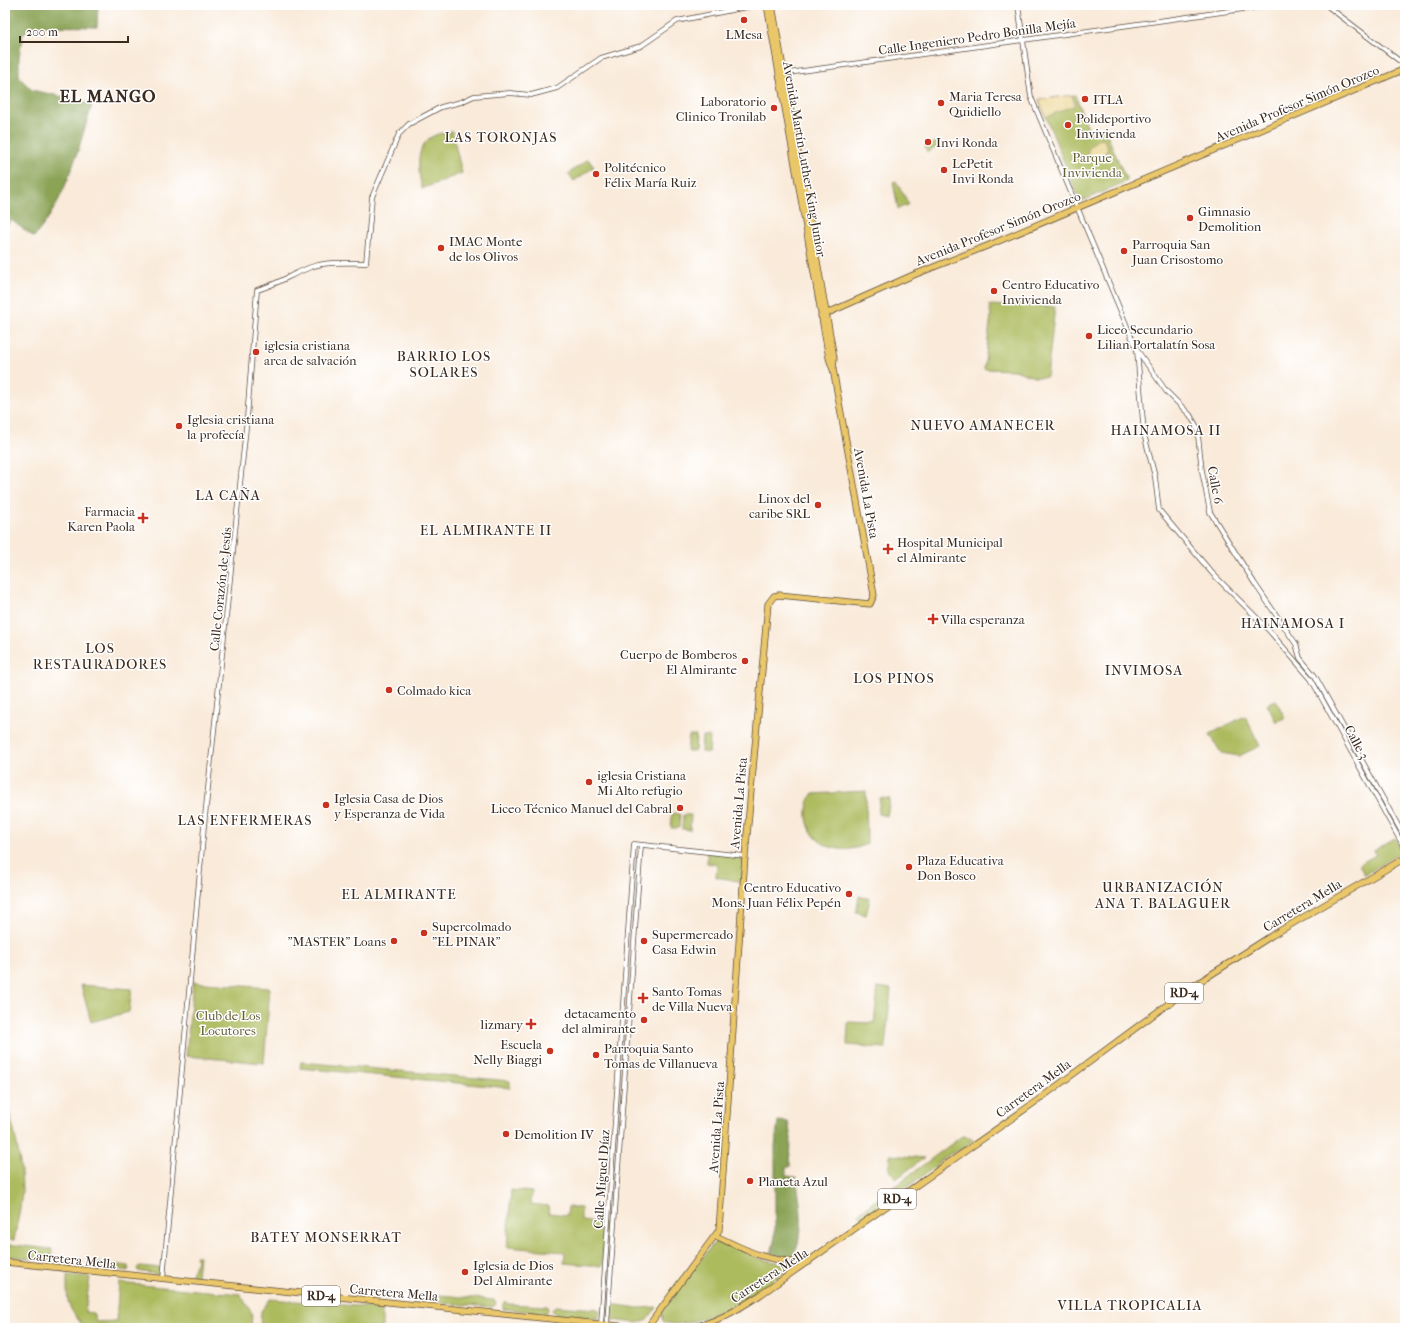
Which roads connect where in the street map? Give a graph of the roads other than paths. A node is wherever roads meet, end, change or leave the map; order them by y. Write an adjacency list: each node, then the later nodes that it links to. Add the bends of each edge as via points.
1 (757, 5): 25 (street, Calle Corazón de Jesús, via 677,21 641,46 601,58 556,88 531,95 510,93 474,96 441,107 409,124 399,134 372,197 366,263 317,266 257,290 247,418)
2 (767, 5): 10 (main road, Avenida Martín Luther King Junior)
3 (772, 5): 10 (main road, Avenida Martín Luther King Junior)
4 (1018, 5): 7 (street)
5 (1272, 5): 7 (street, Calle Ingeniero Pedro Bonilla Mejía)
6 (1326, 5): 8 (street)
7 (1023, 40): 10 (street, Calle Ingeniero Pedro Bonilla Mejía); 11 (street, via 1031,97)
8 (1405, 65)
9 (1405, 69): 11 (main road, Avenida Profesor Simón Orozco)
10 (782, 74): 12 (main road, Avenida Martín Luther King Junior)
11 (1077, 208): 12 (main road, Avenida Profesor Simón Orozco); 13 (street)
12 (823, 315): 19 (main road, Avenida La Pista, via 834,358 833,369 874,598 870,604 779,595 770,600 764,631)
13 (1137, 350): 14 (street, Calle 6, via 1166,391 1190,415 1197,427 1210,512); 17 (street, Calle 3, via 1144,434 1155,477 1159,510 1212,573 1265,626 1311,679)
14 (1296, 644): 15 (street, Calle 3, via 1300,658 1315,676)
15 (1405, 838)
16 (642, 845): 19 (street); 26 (street, Calle Miguel Díaz); 26 (street, Calle Miguel Díaz, via 634,844)
17 (1405, 849)
18 (1405, 855): 21 (main road, RD-4)
19 (745, 856): 22 (main road, Avenida La Pista, via 720,1218)
20 (1405, 858): 21 (main road, RD-4)
21 (1394, 863): 24 (main road, Carretera Mella / RD-4, via 1241,954 1187,990 1038,1100 982,1137)
22 (716, 1236): 24 (main road, via 759,1256); 28 (main road, Avenida La Pista)
23 (5, 1262): 25 (main road, Carretera Mella / RD-4)
24 (809, 1262): 29 (main road, Carretera Mella / RD-4, via 744,1306 706,1324)
25 (163, 1279): 26 (main road, Carretera Mella / RD-4)
26 (604, 1324): 27 (main road, Carretera Mella / RD-4)
27 (638, 1328)
28 (647, 1328)
29 (686, 1328)

